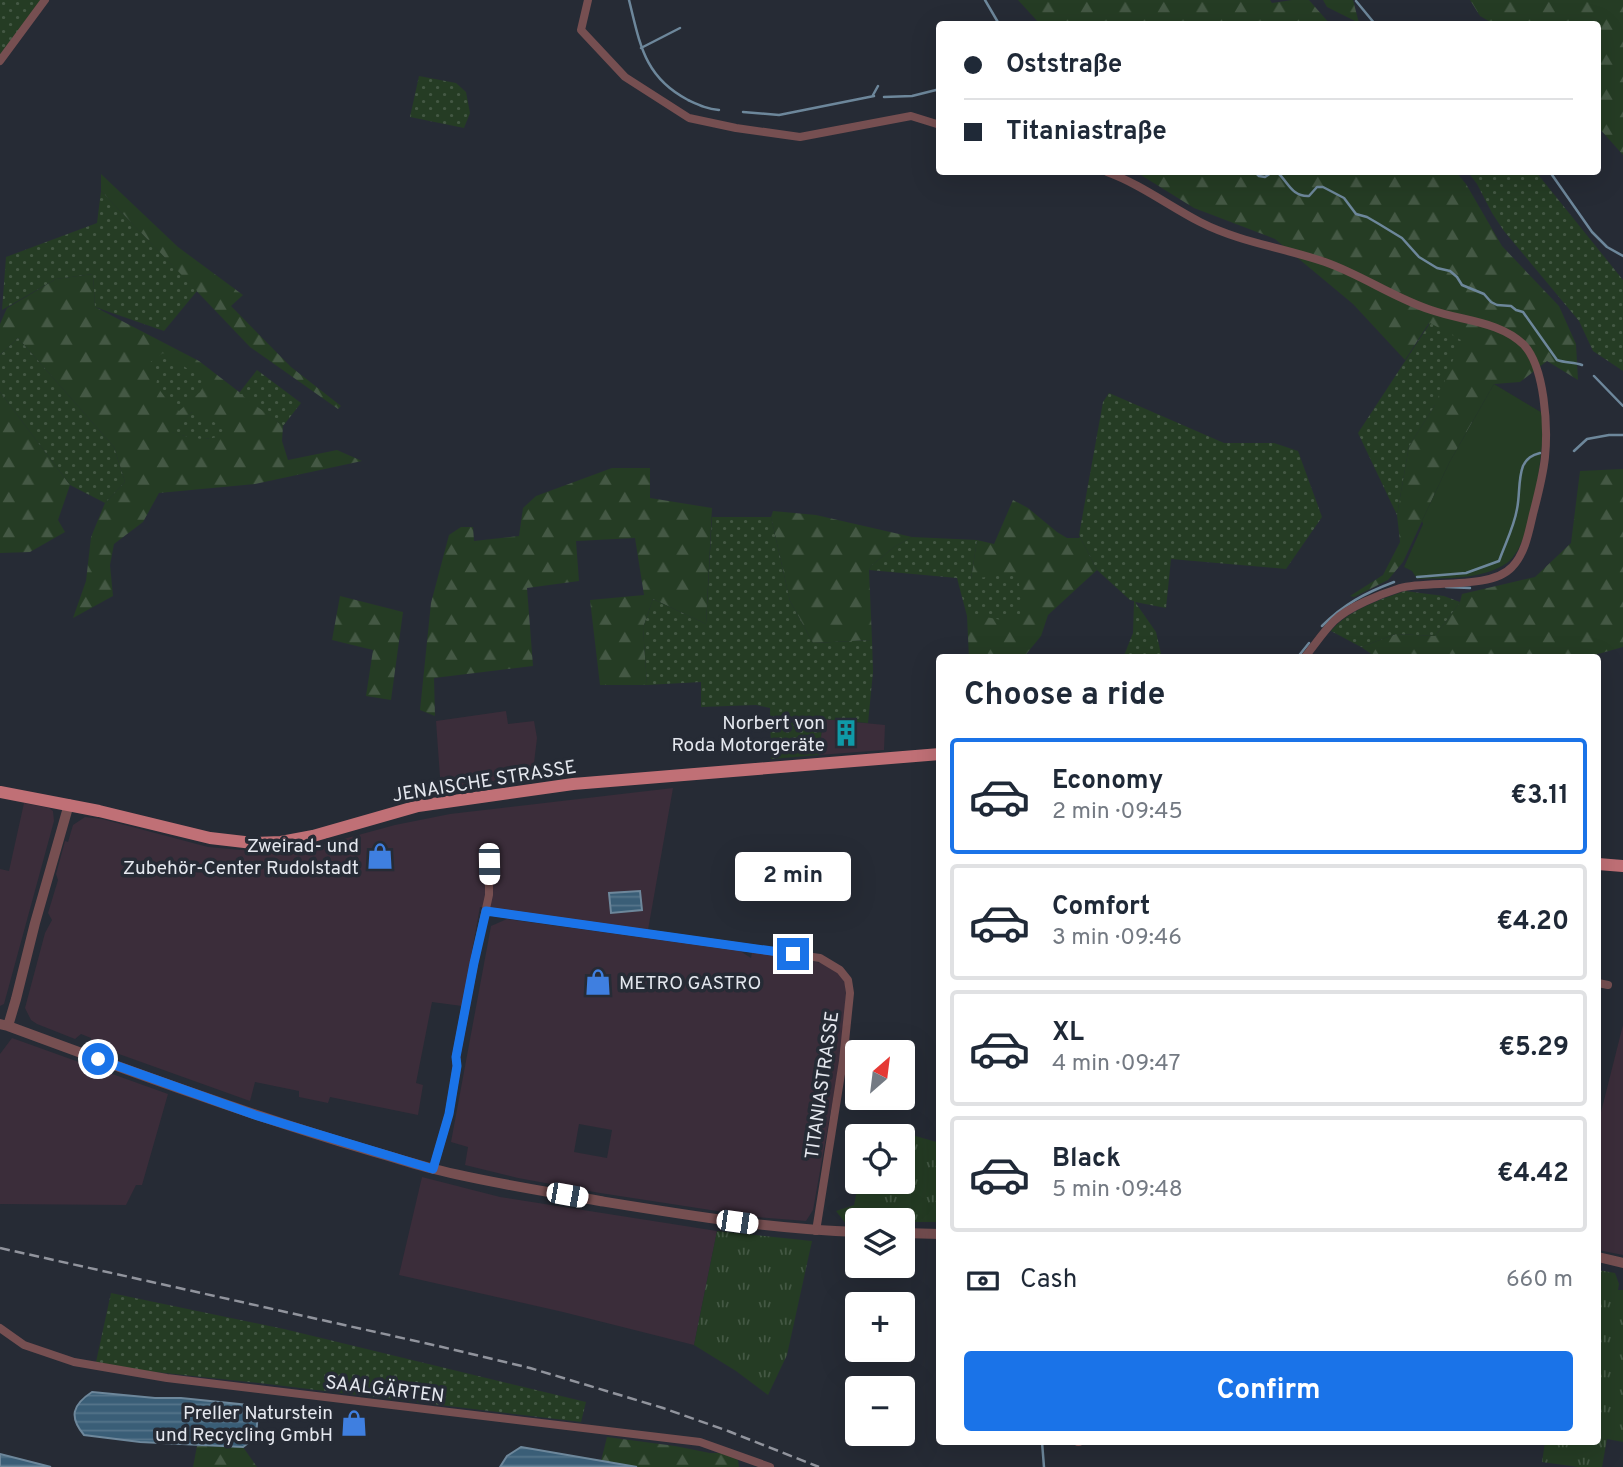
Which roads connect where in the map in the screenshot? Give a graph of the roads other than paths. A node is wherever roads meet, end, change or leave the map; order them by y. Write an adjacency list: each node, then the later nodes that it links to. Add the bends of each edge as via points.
1 (45, 0): 3 (street)
2 (588, 0): 4 (street, via 581,30 625,77 689,118 800,137 911,116)
3 (0, 61)
4 (936, 124)
5 (1113, 175): 6 (street, via 1239,238 1327,262 1428,310 1494,326 1525,346 1535,361 1543,397 1545,456 1524,548 1515,565 1493,578 1401,588 1376,598 1335,619)
6 (1307, 654)
7 (936, 754): 9 (main road, JENAISCHE STRASSE, via 561,786 418,806 313,836 253,844)
8 (0, 792): 9 (main road, JENAISCHE STRASSE)
9 (69, 804): 16 (street, via 16,999)
10 (489, 864): 13 (street)
11 (1601, 864): 12 (main road)
12 (1623, 866)
13 (486, 911): 17 (street, via 449,1114); 18 (street, TITANIASTRASSE, via 820,958 840,970 850,993)
14 (1601, 984): 15 (street)
15 (1608, 985)
16 (4, 1025): 17 (street, via 248,1113)
17 (433, 1169): 18 (street, via 632,1206)
18 (816, 1231): 19 (street)
19 (845, 1232)
20 (915, 1233): 21 (street)
21 (936, 1234)
22 (1601, 1258): 23 (street)
23 (1623, 1263)
24 (0, 1328): 25 (street, SAALGÄRTEN, via 24,1345 77,1362 167,1378 700,1442)
25 (770, 1467)

